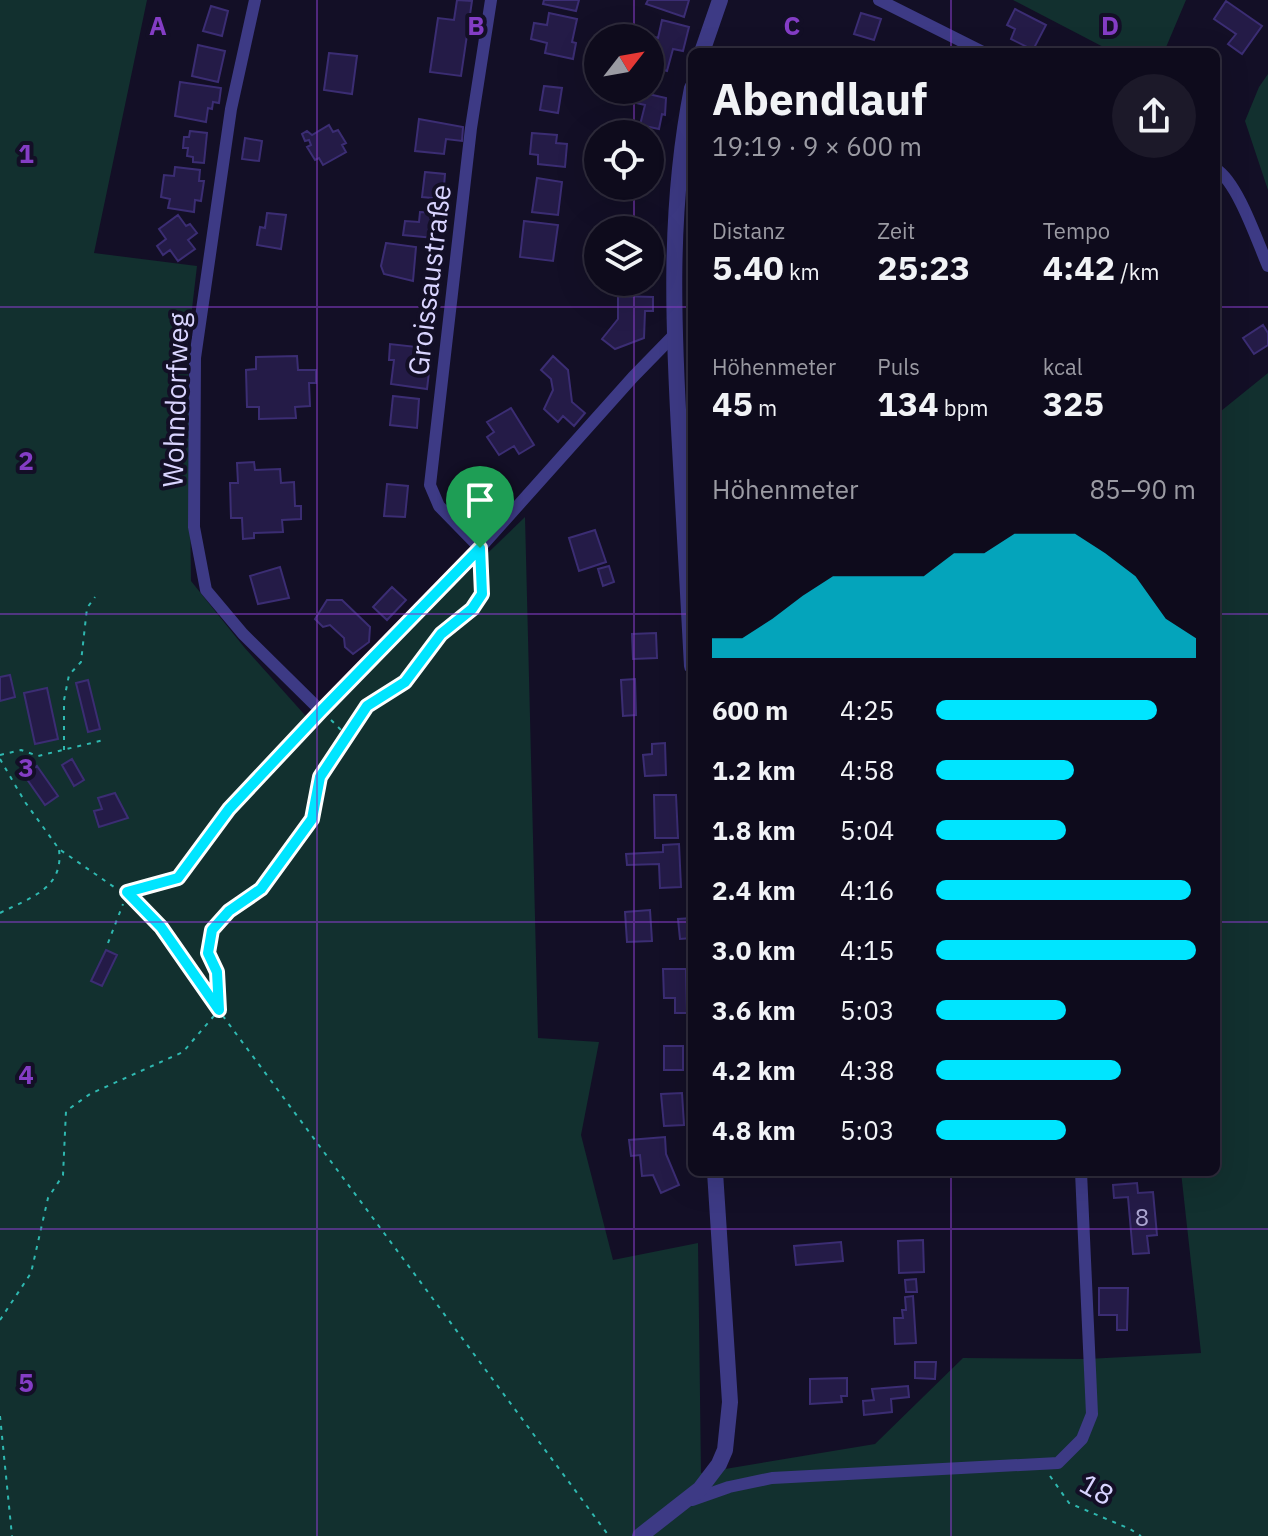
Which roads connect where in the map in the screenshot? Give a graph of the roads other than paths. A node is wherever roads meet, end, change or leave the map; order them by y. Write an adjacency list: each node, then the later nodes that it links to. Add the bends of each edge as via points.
1 (255, 0): 13 (street, Wohndorfweg, via 231,109 195,358 194,527 206,590)
2 (491, 0): 11 (street, Groissaustraße, via 430,485 439,506)
3 (720, 0): 5 (street)
4 (879, 0): 6 (street)
5 (703, 48)
6 (975, 48)
7 (688, 112): 10 (street, via 673,241)
8 (1220, 171): 9 (street)
9 (1268, 266)
10 (673, 336): 11 (street); 12 (street)
11 (480, 548): 13 (street)
12 (688, 597)
13 (321, 711): 14 (street, via 229,809 178,878)
14 (127, 892)
15 (715, 1176): 17 (street, via 729,1429 711,1478)
16 (1081, 1176): 17 (street, via 1092,1414 1073,1450 1058,1463 772,1478)
17 (685, 1502): 18 (street)
18 (640, 1536)

